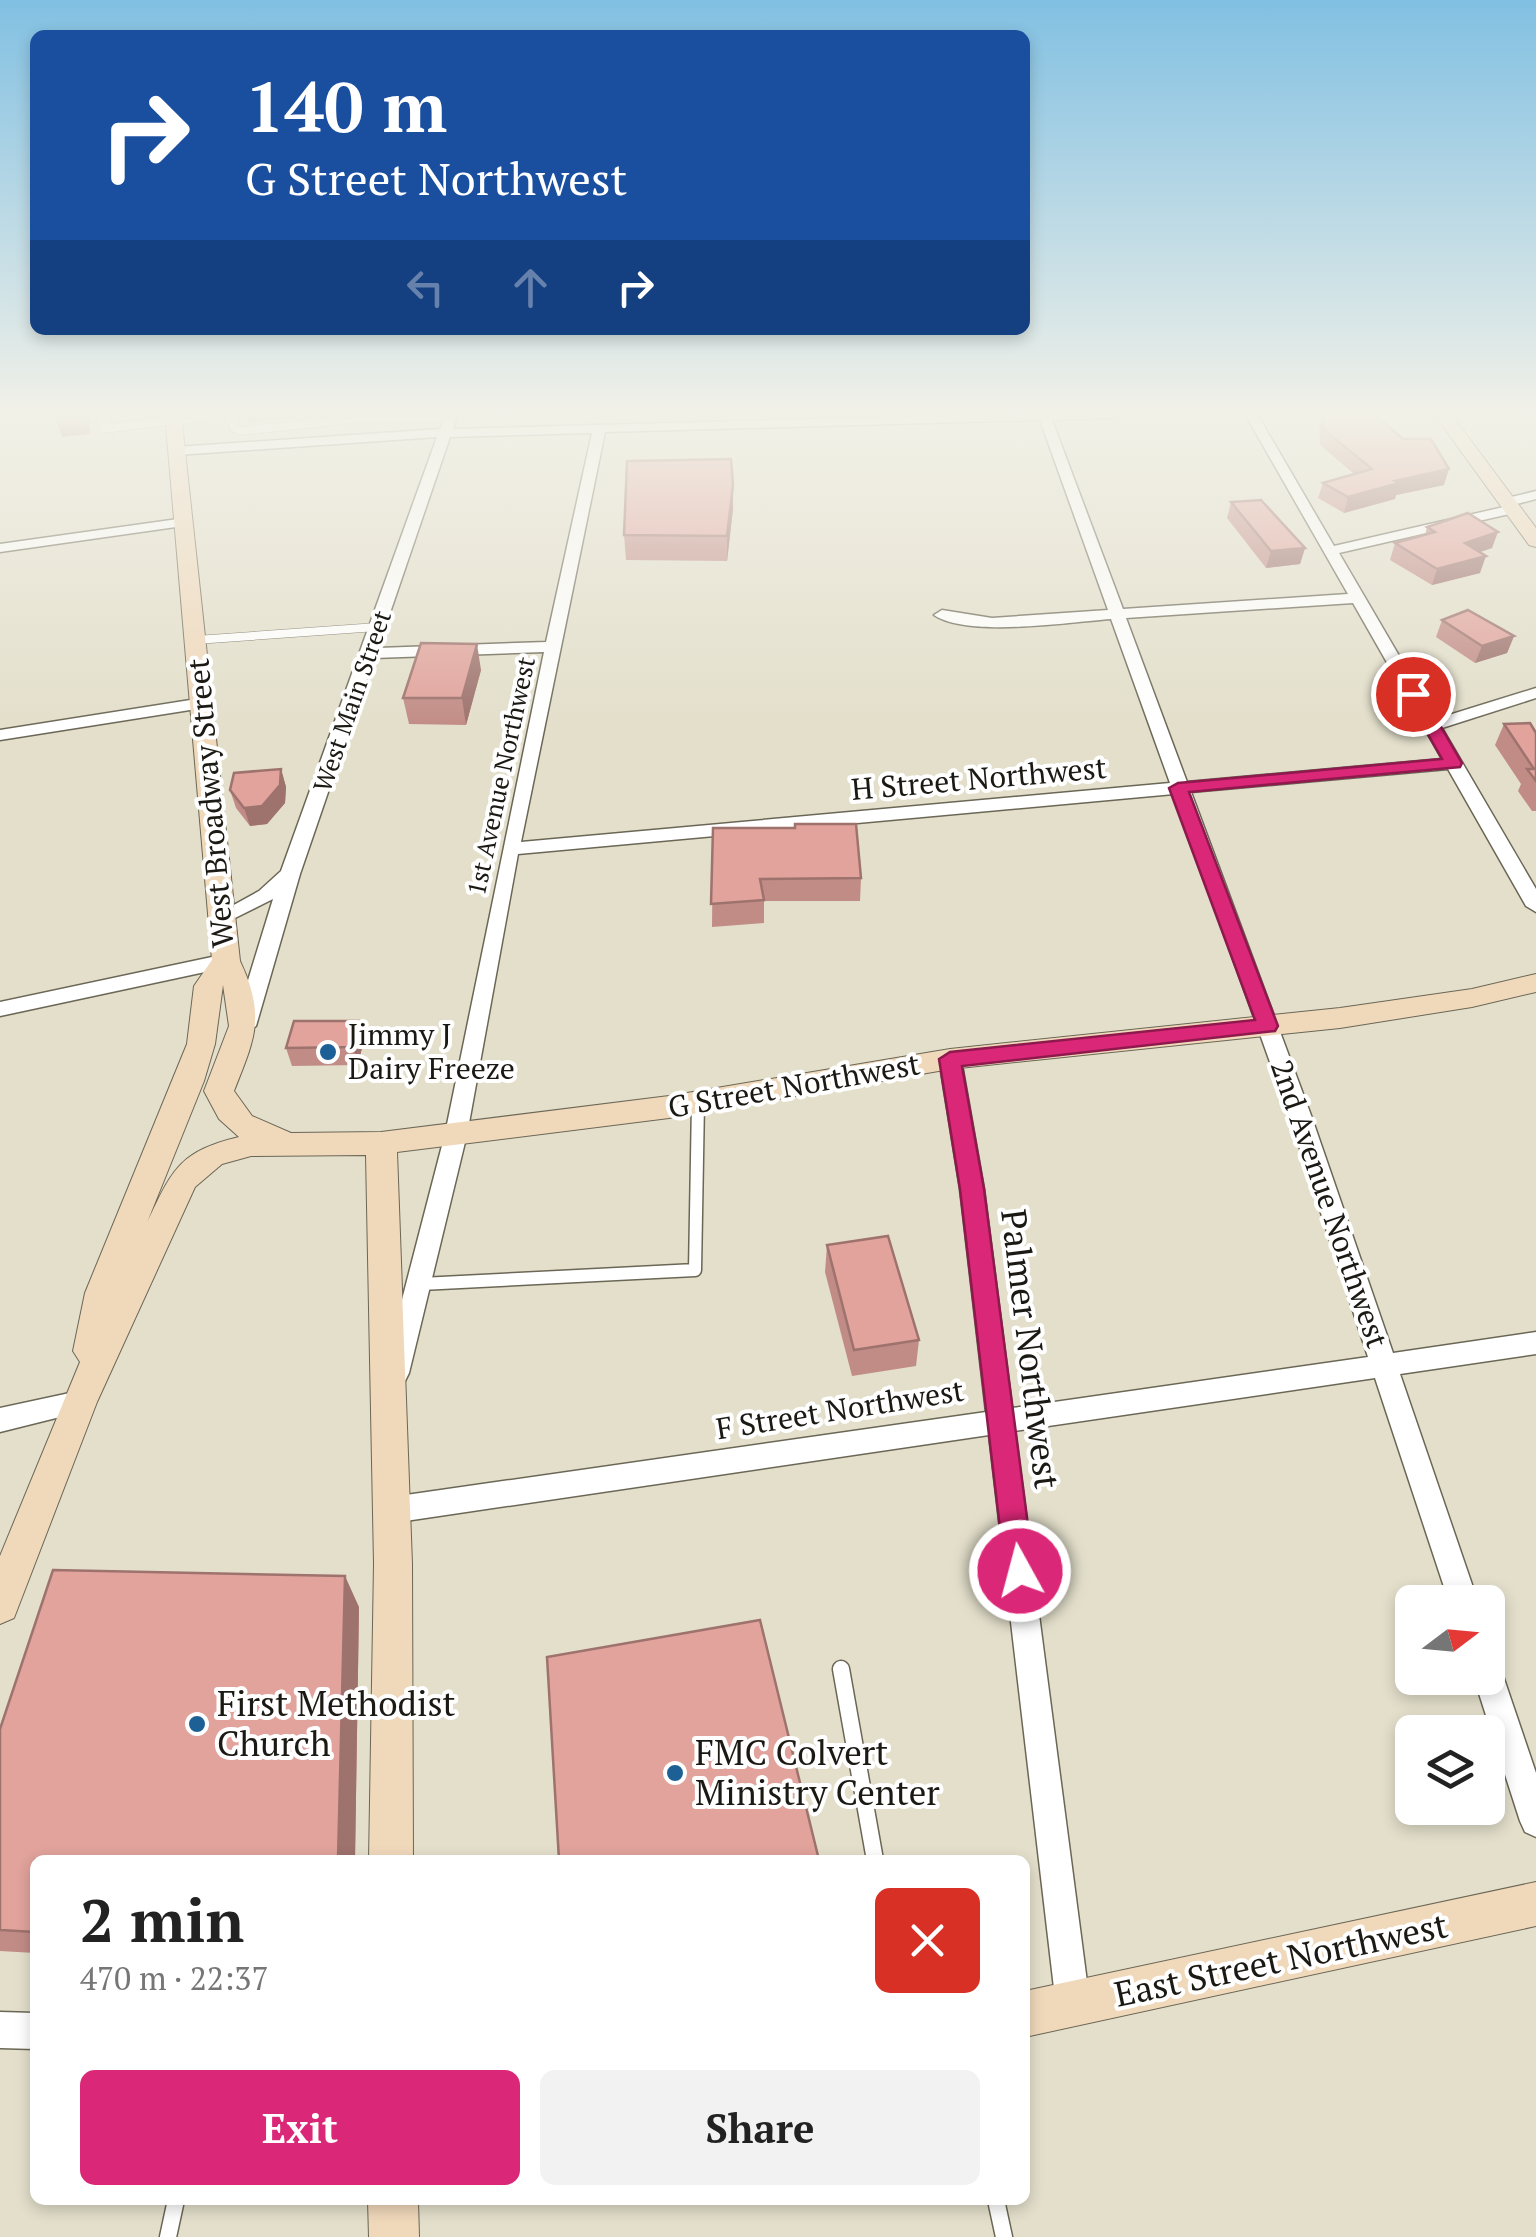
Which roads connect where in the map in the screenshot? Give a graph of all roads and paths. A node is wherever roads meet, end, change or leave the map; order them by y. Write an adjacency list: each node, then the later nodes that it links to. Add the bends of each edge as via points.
1 (185, 518): 8 (main road, West Broadway Street)
2 (415, 518): 15 (street, West Main Street)
3 (581, 518): 17 (street, 1st Avenue Northwest)
4 (1081, 518): 14 (street, 2nd Avenue Northwest)
5 (1311, 518): 11 (street)
6 (1460, 518): 11 (street)
7 (1519, 518): 9 (main road)
8 (185, 522): 10 (street); 16 (main road, West Broadway Street)
9 (1536, 541)
10 (0, 548)
11 (1330, 551): 12 (street)
12 (1358, 598): 14 (street); 21 (street)
13 (942, 615): 14 (street, via 992,623)
14 (1116, 616): 24 (street, 2nd Avenue Northwest)
15 (377, 627): 16 (lane); 18 (street, West Main Street)
16 (196, 640): 20 (main road, West Broadway Street)
17 (553, 647): 18 (street); 25 (street, 1st Avenue Northwest)
18 (370, 653): 26 (street, West Main Street)
19 (1536, 693): 21 (street)
20 (203, 703): 22 (street); 28 (main road, West Broadway Street)
21 (1432, 726): 23 (street)
22 (0, 735)
23 (1453, 763): 24 (street, H Street Northwest); 27 (street)
24 (1178, 788): 25 (street, H Street Northwest); 32 (street, 2nd Avenue Northwest)
25 (510, 849): 36 (street, 1st Avenue Northwest)
26 (290, 874): 28 (street, via 266,895); 33 (street, West Main Street)
27 (1536, 906)
28 (222, 916): 29 (main road, West Broadway Street)
29 (226, 961): 31 (street); 33 (main road, West Broadway Street, via 244,995); 43 (main road, via 208,986 189,1082 102,1293)
30 (1536, 983): 32 (main road, G Street Northwest)
31 (0, 1009)
32 (1268, 1026): 34 (main road, G Street Northwest); 41 (street, 2nd Avenue Northwest)
33 (244, 1028): 37 (main road, via 219,1091 228,1115)
34 (950, 1059): 35 (main road, G Street Northwest); 44 (street, Palmer Northwest)
35 (698, 1102): 36 (main road, G Street Northwest); 39 (lane, via 696,1270)
36 (456, 1134): 38 (main road, G Street Northwest); 39 (street)
37 (288, 1142): 38 (main road, G Street Northwest); 43 (main road, via 212,1155 184,1180)
38 (381, 1143): 42 (main road)
39 (421, 1284): 42 (street)
40 (1536, 1343): 41 (street, F Street Northwest)
41 (1384, 1365): 44 (street, F Street Northwest); 47 (street, 2nd Avenue Northwest)
42 (388, 1401): 46 (main road)
43 (79, 1402): 45 (street); 48 (main road)
44 (1000, 1419): 46 (street, F Street Northwest); 55 (street, Palmer Northwest)
45 (0, 1420)
46 (392, 1510): 52 (main road)
47 (1458, 1585)
48 (0, 1605)
49 (841, 1669): 53 (lane)
50 (1495, 1695): 51 (street)
51 (1536, 1820)
52 (391, 1855)
53 (874, 1855)
54 (1536, 1904): 55 (main road, East Street Northwest)
55 (1074, 2005): 56 (main road, East Street Northwest)
56 (1030, 2013)
57 (0, 2030): 58 (street)
58 (30, 2031)
59 (175, 2205): 62 (lane)
60 (393, 2205): 63 (main road)
61 (997, 2205): 64 (lane)
62 (168, 2237)
63 (394, 2237)
64 (1004, 2237)

